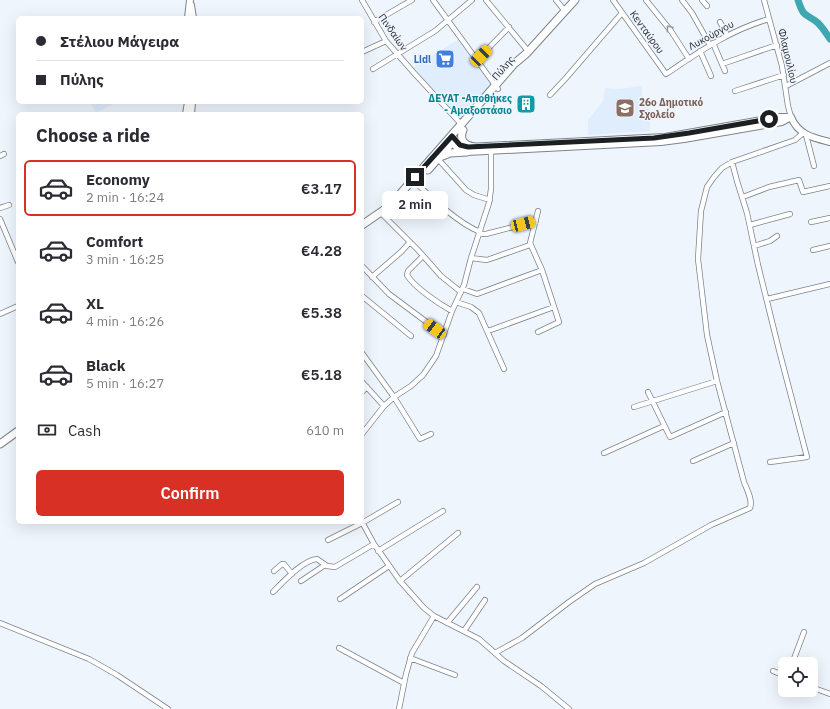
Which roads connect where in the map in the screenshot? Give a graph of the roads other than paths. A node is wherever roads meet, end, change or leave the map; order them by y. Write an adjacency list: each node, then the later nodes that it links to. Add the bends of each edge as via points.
1 (362, 0): 21 (street, Πινδαίων)
2 (412, 0): 21 (street)
3 (433, 0): 20 (street)
4 (472, 0): 20 (street)
5 (486, 0): 23 (street)
6 (556, 0): 15 (street)
7 (576, 0): 15 (main road, Πύλης)
8 (613, 0): 16 (street, Κενταύρου)
9 (646, 0): 32 (street, one-way to 9)
10 (682, 0): 26 (street)
11 (702, 0): 14 (street)
12 (764, 0): 19 (street, Φλαμουλίου)
13 (190, 1): 17 (main road); 18 (main road)
14 (707, 6)
15 (565, 11): 30 (main road, Πύλης)
16 (622, 13): 38 (street, Κενταύρου); 44 (street)
17 (188, 16)
18 (193, 16)
19 (769, 19): 24 (street, Λυκούργου); 27 (street, Φλαμουλίου)
20 (448, 21): 31 (street); 33 (street)
21 (374, 22): 25 (street, Πινδαίων)
22 (720, 22): 24 (street)
23 (509, 27): 30 (street); 33 (street)
24 (727, 35): 26 (street, Λυκούργου)
25 (386, 41): 28 (street); 31 (street, Πινδαίων)
26 (711, 44): 29 (street, Λυκούργου); 34 (street)
27 (777, 45): 34 (street); 39 (street, Φλαμουλίου)
28 (364, 51)
29 (700, 51): 32 (street, Λυκούργου); 40 (street)
30 (528, 52): 42 (main road, Πύλης)
31 (397, 54): 36 (street); 46 (street, Πινδαίων)
32 (689, 59): 38 (street, Λυκούργου)
33 (477, 60): 42 (street)
34 (722, 64): 37 (street)
35 (830, 64): 41 (street)
36 (373, 69)
37 (725, 71)
38 (666, 74)
39 (784, 75): 41 (street, Φλαμουλίου); 43 (street)
40 (711, 76)
41 (786, 86): 45 (street, Φλαμουλίου)
42 (497, 87): 46 (main road, Πύλης)
43 (735, 91)
44 (550, 95)
45 (791, 117): 47 (main road, via 795,126); 50 (main road, via 654,138); 51 (main road, via 779,122 661,142)
46 (463, 127): 48 (main road, Πύλης); 50 (main road, via 461,140)
47 (805, 134): 49 (main road); 54 (street, via 796,140); 55 (street)
48 (452, 140): 50 (main road, via 464,146); 52 (main road, via 458,149); 53 (main road, Πύλης); 60 (main road, Πύλης)
49 (830, 142)
50 (474, 147)
51 (491, 151): 52 (main road); 59 (street)
52 (468, 152): 53 (main road, via 450,153)
53 (439, 158): 56 (main road, Πύλης); 59 (street, via 468,192)
54 (732, 162): 58 (street); 100 (street, via 722,168 708,187 698,235 699,276)
55 (814, 166)
56 (416, 183): 60 (main road, Πύλης); 72 (street, via 443,207)
57 (830, 186): 58 (street, via 803,192 799,180 769,187)
58 (743, 197): 71 (street)
59 (490, 200): 72 (street)
60 (396, 201): 64 (main road, Πύλης)
61 (9, 205): 62 (street)
62 (0, 208)
63 (538, 211): 68 (street)
64 (381, 213): 70 (main road, Πύλης); 74 (street)
65 (790, 214): 71 (street)
66 (830, 218): 69 (street)
67 (0, 219): 80 (street)
68 (536, 221): 72 (street, via 486,234); 75 (street)
69 (811, 222)
70 (364, 224)
71 (750, 225): 76 (street)
72 (479, 233): 81 (street)
73 (778, 236): 76 (street)
74 (410, 242): 79 (street); 84 (street)
75 (530, 245): 81 (street, via 485,260); 83 (street)
76 (754, 246): 88 (street)
77 (830, 246): 78 (street)
78 (813, 250)
79 (423, 256): 86 (street, via 441,276); 92 (street, via 406,275)
80 (16, 257)
81 (471, 258): 86 (street)
82 (364, 268): 84 (street)
83 (542, 270): 86 (street, via 483,293); 91 (street)
84 (372, 277): 96 (street, via 397,300)
85 (830, 284): 88 (street)
86 (462, 290): 89 (street)
87 (364, 298): 97 (street)
88 (767, 299): 118 (street, via 807,457)
89 (456, 302): 92 (street); 94 (street, via 477,310)
90 (16, 307): 93 (street)
91 (554, 307): 94 (street); 95 (street, via 559,322)
92 (452, 311): 96 (street)
93 (0, 314)
94 (488, 331): 99 (street)
95 (538, 332)
96 (444, 335): 105 (street, via 428,370)
97 (411, 336)
98 (364, 359): 105 (street)
99 (504, 369)
100 (716, 381): 106 (street); 109 (street)
101 (364, 384): 102 (street)
102 (366, 387): 103 (street); 107 (street)
103 (364, 390)
104 (648, 392): 106 (street)
105 (394, 397): 107 (street); 113 (street, via 420,439)
106 (652, 402): 108 (street); 110 (street)
107 (384, 406): 111 (street)
108 (634, 408)
109 (726, 412): 110 (street, via 670,437); 114 (street)
110 (664, 426): 116 (street)
111 (364, 431)
112 (16, 432): 115 (main road)
113 (431, 434)
114 (734, 443): 117 (street); 144 (street, via 751,503 748,510 711,525 644,564 595,584 522,638)
115 (0, 444)
116 (604, 453)
117 (693, 461)
118 (770, 462)
119 (398, 502): 121 (street)
120 (443, 511): 127 (street)
121 (364, 522)
122 (360, 524): 125 (street)
123 (363, 524): 126 (street)
124 (458, 533): 133 (street)
125 (328, 540)
126 (374, 544): 127 (street); 128 (street, via 338,566)
127 (378, 551): 129 (street)
128 (325, 565): 131 (street, via 315,559); 132 (street)
129 (389, 566): 133 (street); 136 (street)
130 (274, 570): 131 (street, via 284,564)
131 (292, 574): 135 (street)
132 (301, 581)
133 (400, 581): 138 (street, via 418,603)
134 (477, 587): 140 (street)
135 (274, 592)
136 (340, 599)
137 (485, 600): 141 (street)
138 (434, 616): 140 (street); 146 (street)
139 (0, 623): 153 (street, via 89,659)
140 (448, 623): 141 (street)
141 (464, 631): 144 (street)
142 (804, 632): 145 (street)
143 (339, 648): 150 (street)
144 (496, 653): 155 (street)
145 (795, 657)
146 (410, 658): 149 (street); 150 (street)
147 (773, 671): 148 (street)
148 (778, 673)
149 (455, 675)
150 (404, 683): 154 (street)
151 (818, 689): 152 (street)
152 (830, 694)
153 (168, 709)
154 (399, 709)
155 (569, 709)

